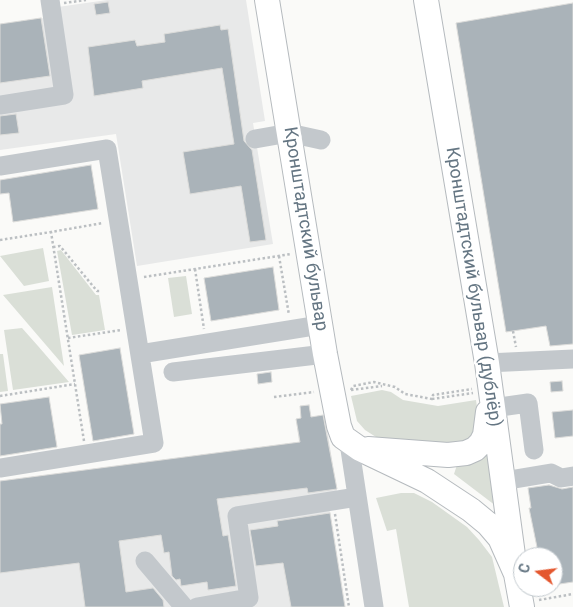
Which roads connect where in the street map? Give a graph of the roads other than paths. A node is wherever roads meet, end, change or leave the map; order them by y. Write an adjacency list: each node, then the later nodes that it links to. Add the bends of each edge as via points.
1 (268, 0): 5 (main road, Кронштадтский бульвар)
2 (426, 0): 13 (main road, Кронштадтский бульвар (дублёр))
3 (50, 1): 4 (lane, via 64,95)
4 (0, 104)
5 (289, 133): 6 (lane); 7 (lane); 9 (main road, Кронштадтский бульвар)
6 (255, 139)
7 (321, 140)
8 (0, 166): 10 (lane, via 107,149)
9 (320, 324): 10 (lane); 11 (main road, Кронштадтский бульвар)
10 (140, 354): 18 (lane, via 154,444)
11 (325, 354): 14 (lane); 16 (main road, Кронштадтский бульвар, via 339,426 343,437)
12 (573, 359): 13 (lane)
13 (487, 363): 15 (main road, Кронштадтский бульвар (дублёр))
14 (173, 372)
15 (492, 399): 16 (main road, via 485,435 475,449 448,455); 17 (lane, via 528,403); 20 (main road, Кронштадтский бульвар (дублёр))
16 (354, 446): 21 (lane); 24 (main road, via 427,481 471,510 500,538)
17 (534, 450)
18 (0, 468)
19 (573, 476): 20 (lane, via 561,478 551,473)
20 (503, 480): 22 (main road, Кронштадтский бульвар (дублёр))
21 (357, 497): 25 (lane, via 237,516 249,598); 26 (lane)
22 (513, 552)
23 (145, 562): 25 (lane)
24 (513, 567)
25 (193, 607)
26 (374, 607)

